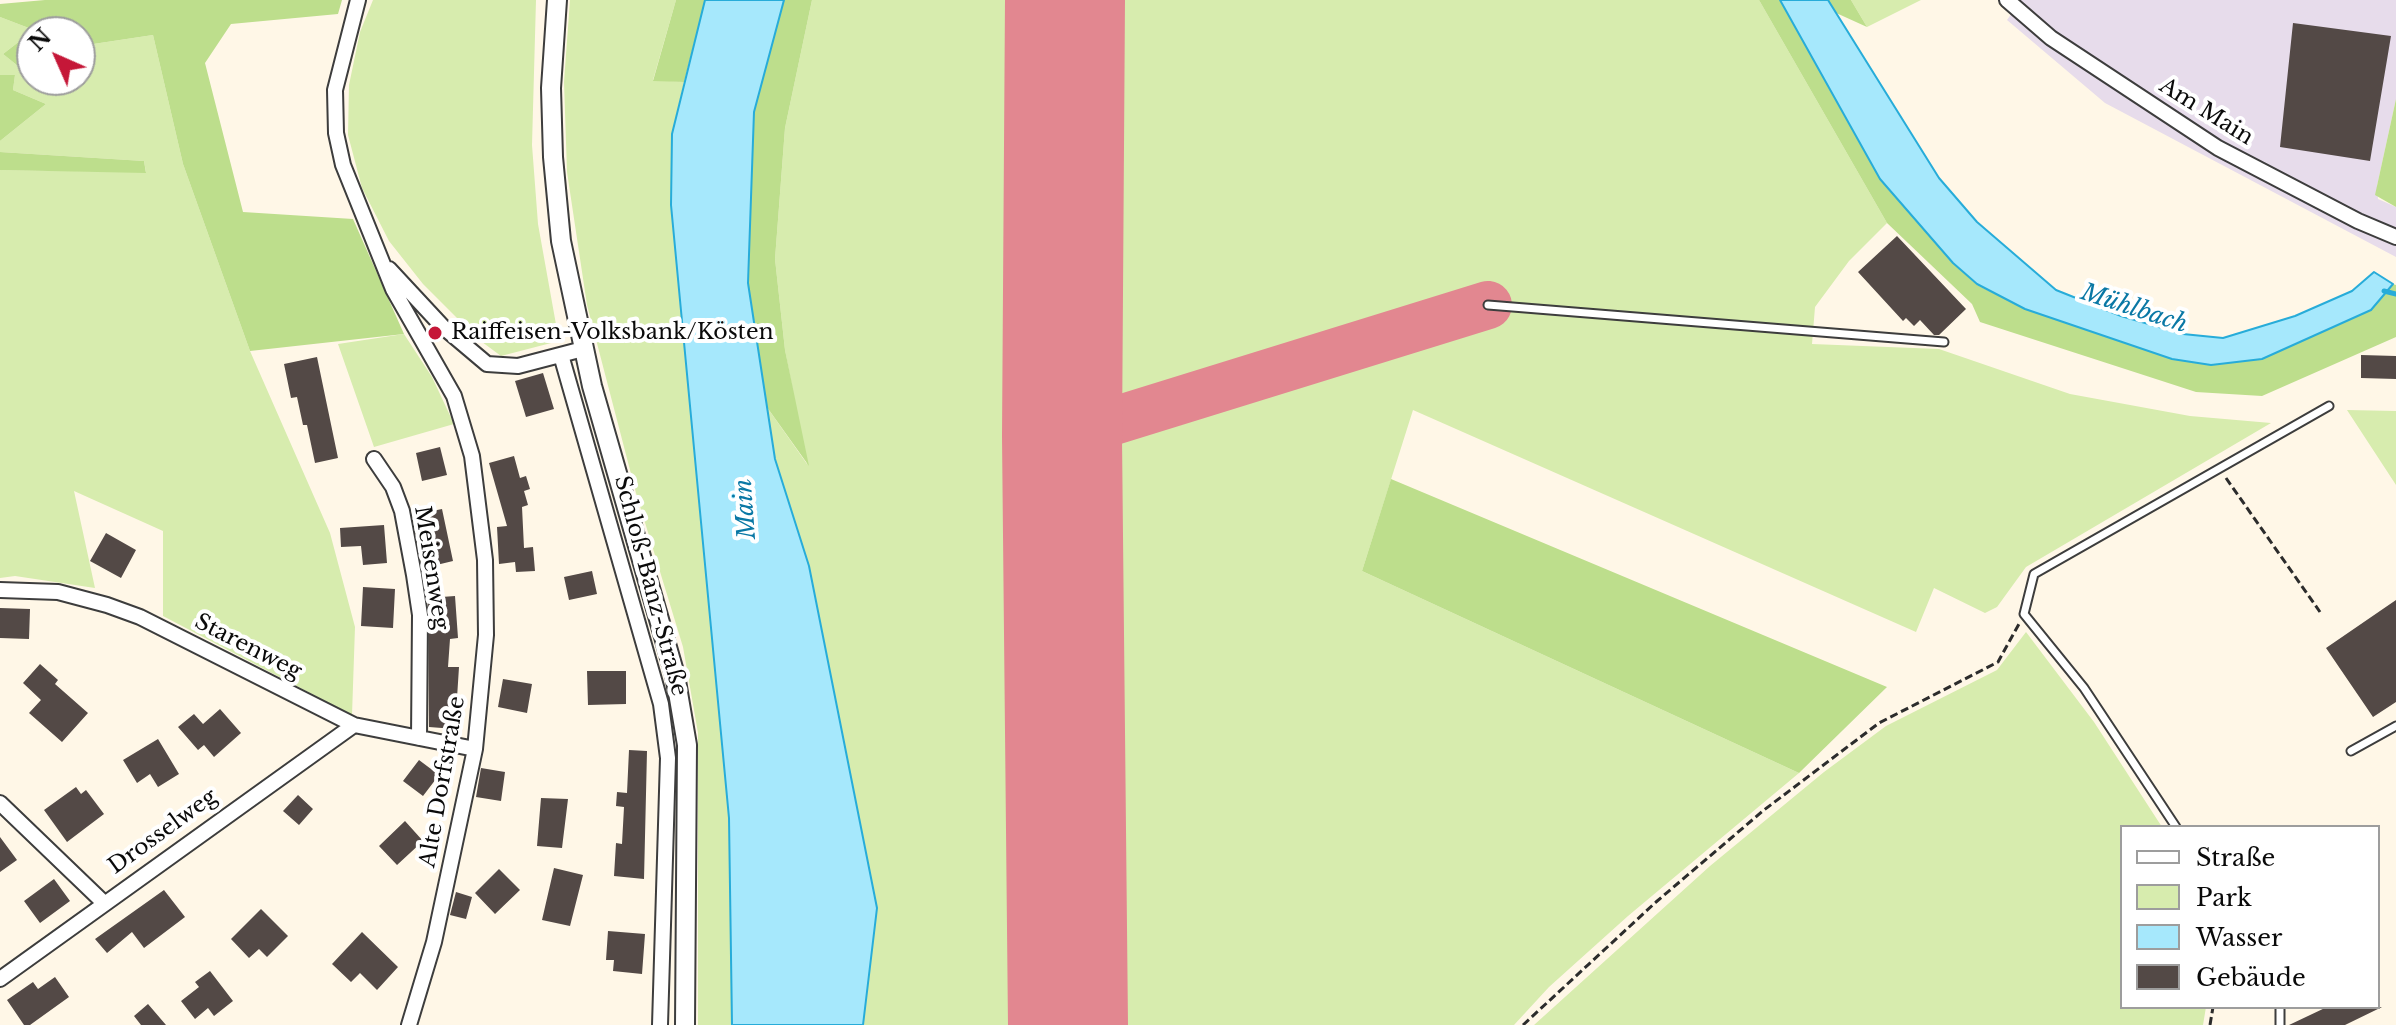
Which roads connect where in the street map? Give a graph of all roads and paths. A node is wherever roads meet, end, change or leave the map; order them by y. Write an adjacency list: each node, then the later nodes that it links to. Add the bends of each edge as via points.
1 (358, 0): 5 (street, Alte Dorfstraße, via 335,90 336,133 356,205)
2 (557, 0): 8 (street, via 553,157 561,241)
3 (2007, 0): 4 (street, Am Main, via 2051,38 2218,148)
4 (2396, 237)
5 (379, 258): 9 (street, via 442,326 487,364 505,368); 19 (street, Alte Dorfstraße, via 454,396 472,456 485,560 486,635)
6 (1488, 305): 7 (lane)
7 (1944, 342)
8 (583, 349): 9 (street); 27 (street, via 682,707 689,807)
9 (561, 355): 26 (street, Schloß-Banz-Straße, via 661,704 668,758)
10 (2329, 406): 12 (lane)
11 (374, 459): 18 (street, Meisenweg, via 402,511 414,575 420,615)
12 (2219, 468): 14 (path); 15 (lane, via 2034,574)
13 (0, 590): 16 (street, Starenweg, via 58,592 140,617)
14 (2320, 612)
15 (2024, 614): 22 (lane, via 2084,688); 28 (path, via 1998,662 1879,723 1764,810)
16 (354, 725): 18 (street, Starenweg); 23 (street, Drosselweg)
17 (2396, 726): 20 (lane)
18 (419, 738): 19 (street, Starenweg)
19 (475, 749): 25 (street, Alte Dorfstraße, via 434,942)
20 (2351, 751)
21 (0, 803): 23 (street)
22 (2175, 825)
23 (103, 902): 24 (street, Drosselweg)
24 (0, 979)
25 (409, 1025)
26 (660, 1025)
27 (685, 1025)
28 (1523, 1025)

